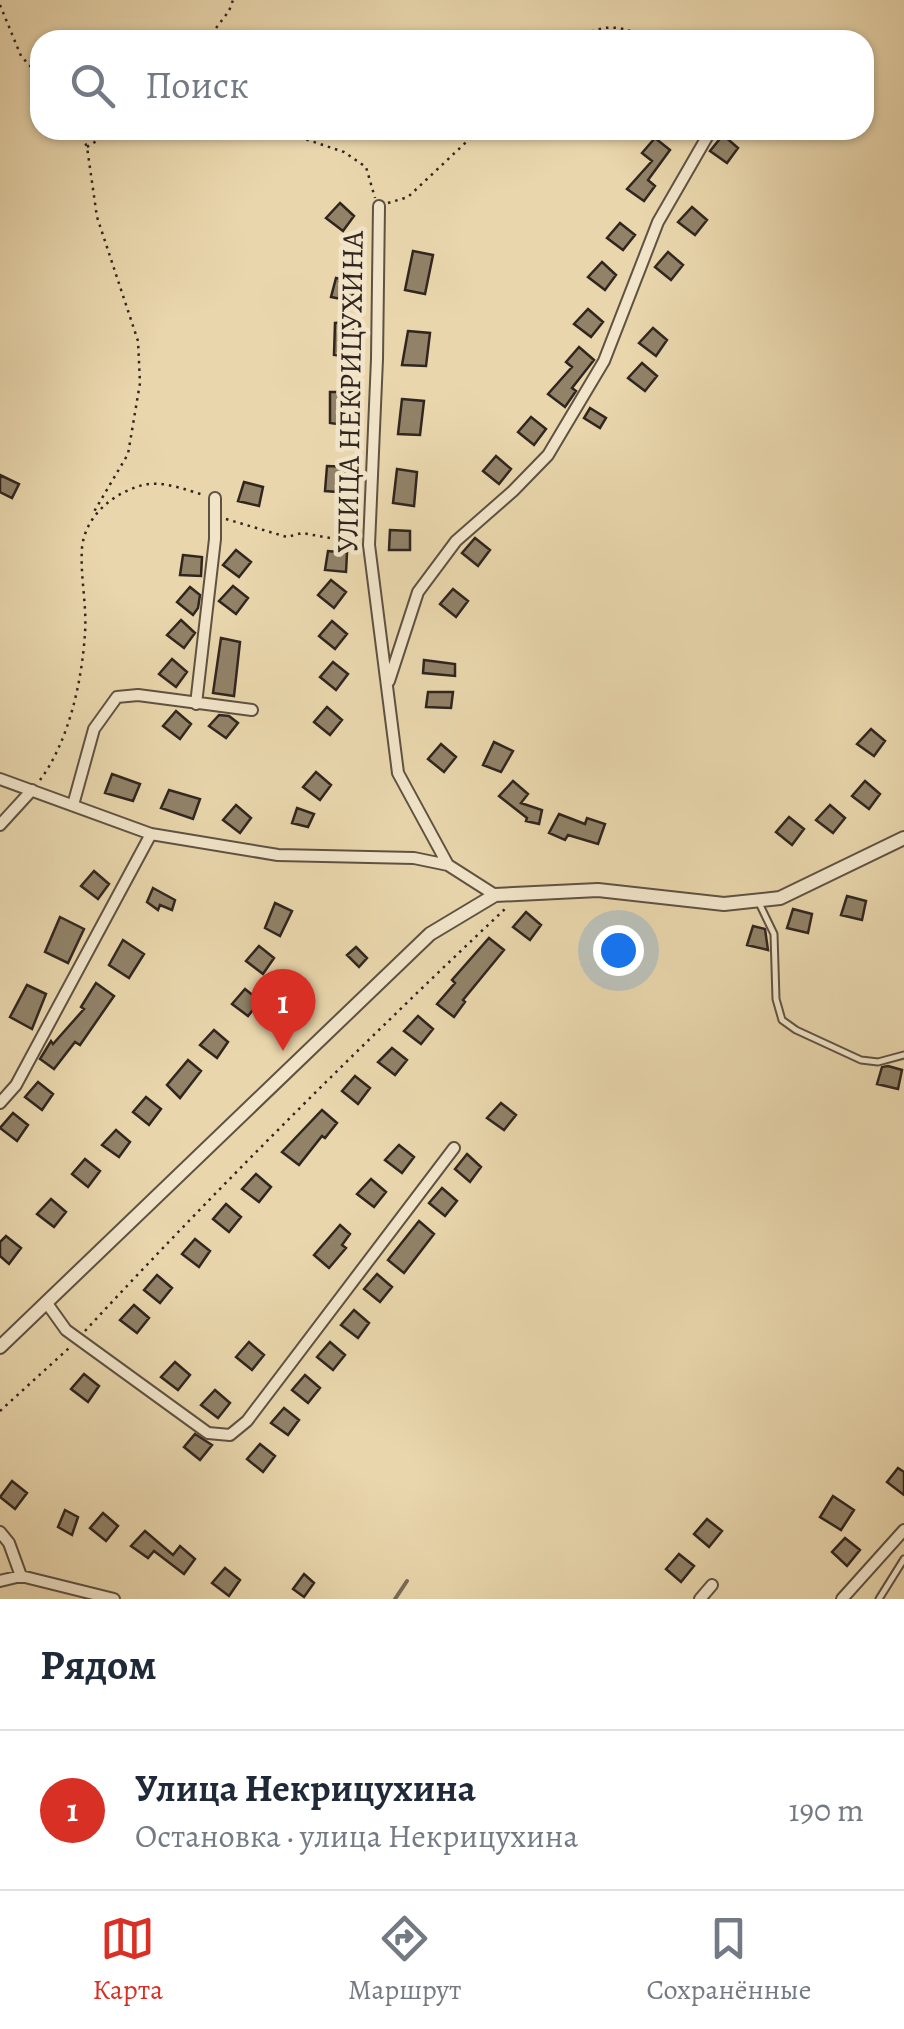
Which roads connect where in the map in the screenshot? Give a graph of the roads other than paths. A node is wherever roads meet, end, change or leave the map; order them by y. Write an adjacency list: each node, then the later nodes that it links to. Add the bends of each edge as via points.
1 (705, 140): 4 (street, via 658,222 604,361 548,455 456,541 418,592)
2 (379, 206): 4 (street, УЛИЦА НЕКРИЦУХИНА, via 369,545)
3 (214, 498): 5 (street)
4 (387, 687): 13 (street, УЛИЦА НЕКРИЦУХИНА, via 398,773)
5 (196, 704): 6 (street); 9 (street, via 117,698 94,729)
6 (252, 710)
7 (0, 779): 8 (street)
8 (32, 790): 9 (street); 10 (street)
9 (73, 806): 11 (street)
10 (0, 825)
11 (151, 834): 13 (street, via 278,855); 17 (street, via 16,1085)
12 (904, 838): 15 (street, via 780,898)
13 (448, 865): 14 (street)
14 (495, 895): 15 (street, via 598,890 724,904); 19 (street, via 430,934)
15 (758, 900): 16 (lane, via 774,934 782,1020 861,1060)
16 (904, 1055)
17 (0, 1103)
18 (454, 1148): 19 (street, via 230,1435 208,1433 66,1330)
19 (46, 1302): 20 (street)
20 (0, 1347)
21 (904, 1530): 29 (street)
22 (0, 1532): 24 (street)
23 (904, 1558): 30 (lane)
24 (21, 1576): 25 (street); 27 (street)
25 (0, 1581)
26 (712, 1585): 28 (street)
27 (114, 1599)
28 (700, 1599)
29 (842, 1599)
30 (879, 1599)

